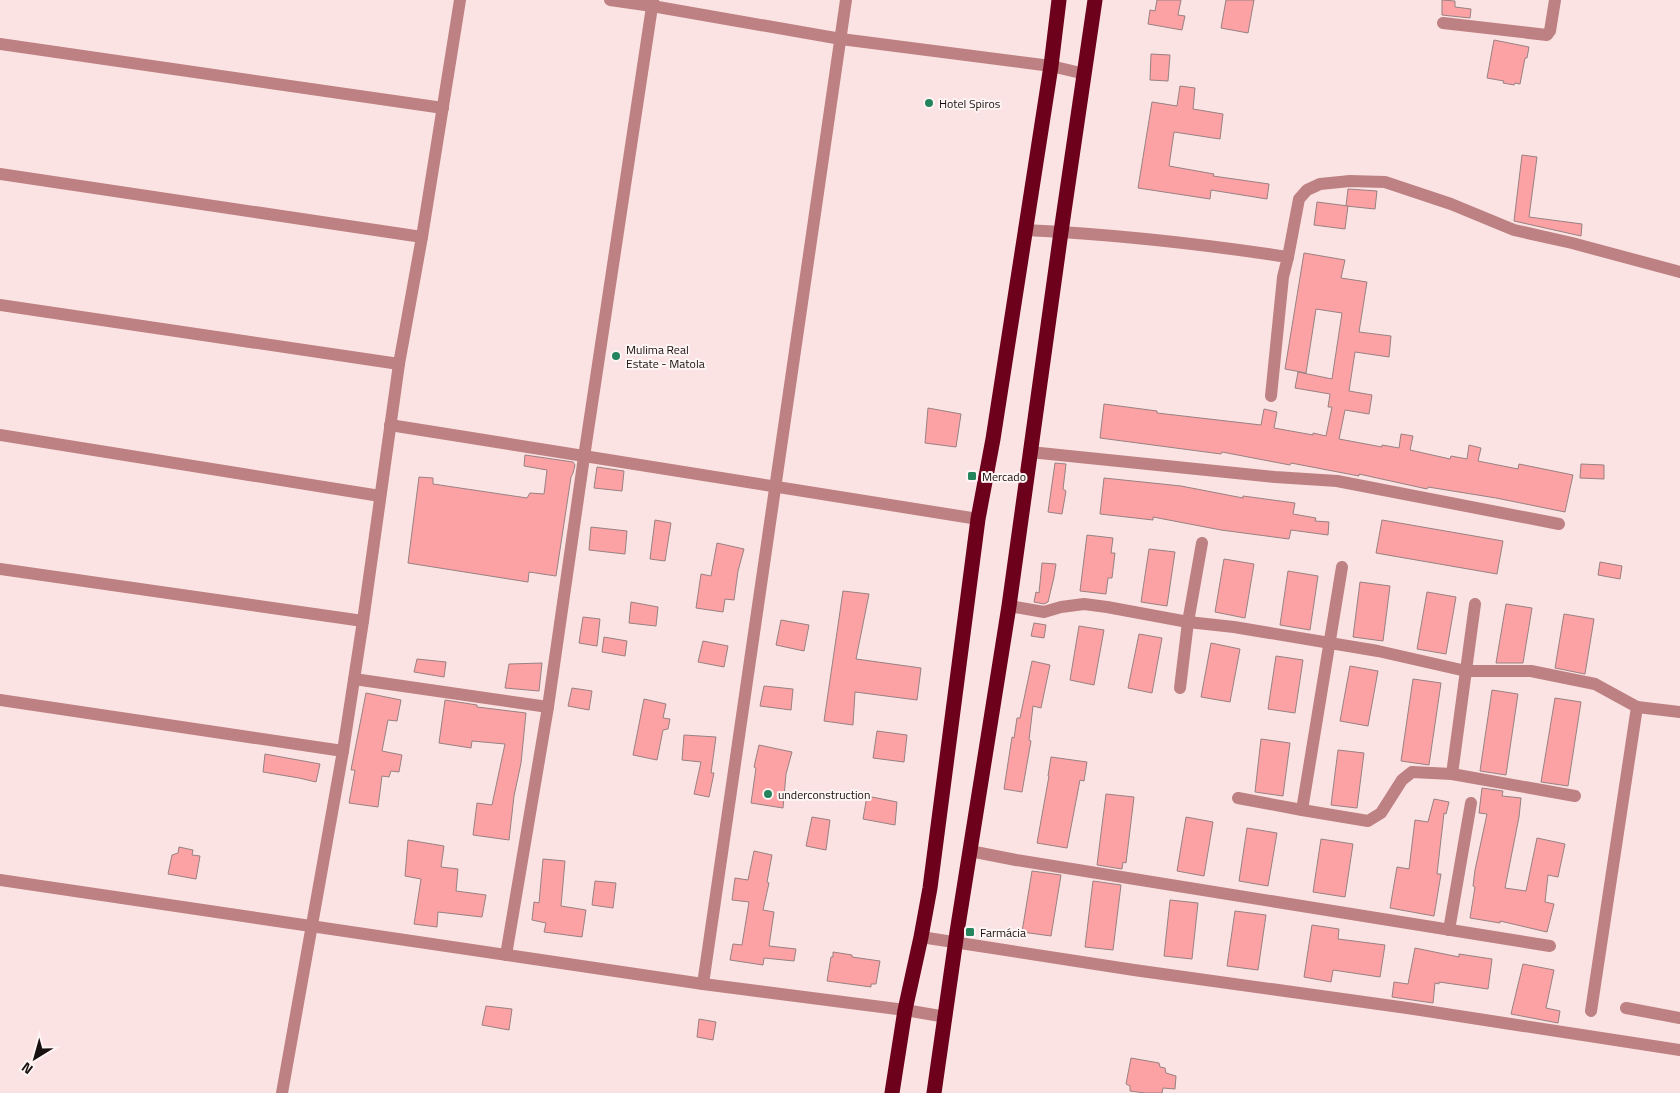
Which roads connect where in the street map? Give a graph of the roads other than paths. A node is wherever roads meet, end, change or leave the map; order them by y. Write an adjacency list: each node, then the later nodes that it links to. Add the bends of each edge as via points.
1 (460, 0): 13 (street)
2 (610, 0): 7 (street)
3 (846, 0): 9 (street)
4 (1059, 0): 11 (highway)
5 (1096, 0): 12 (highway)
6 (1555, 0): 8 (street, via 1550,31 1546,35)
7 (653, 3): 9 (street); 26 (street)
8 (1443, 23)
9 (841, 40): 11 (street); 27 (street)
10 (0, 44): 13 (street)
11 (1051, 66): 12 (street); 15 (highway)
12 (1085, 74): 16 (highway)
13 (443, 108): 17 (street)
14 (0, 174): 17 (street)
15 (1024, 230): 16 (street); 29 (highway, via 994,439)
16 (1061, 232): 18 (street); 25 (highway)
17 (422, 237): 21 (street)
18 (1288, 257): 19 (street, via 1299,199 1307,190 1320,184 1385,182 1514,230); 22 (street, via 1283,277)
19 (1680, 272)
20 (0, 305): 21 (street)
21 (399, 364): 23 (street)
22 (1271, 396)
23 (390, 425): 26 (street); 28 (street)
24 (0, 434): 28 (street)
25 (1030, 452): 30 (street, via 1337,481); 35 (highway)
26 (584, 457): 27 (street); 43 (street)
27 (775, 486): 29 (street); 60 (street)
28 (380, 496): 36 (street)
29 (978, 520): 56 (highway)
30 (1559, 524)
31 (1202, 543): 37 (street)
32 (1342, 567): 38 (street)
33 (0, 569): 36 (street)
34 (1475, 604): 39 (street)
35 (1009, 606): 37 (street, via 1044,612 1084,604); 52 (highway)
36 (363, 621): 40 (street)
37 (1188, 622): 38 (street); 41 (street)
38 (1330, 643): 39 (street); 51 (street)
39 (1466, 671): 44 (street, via 1531,671 1595,684); 47 (street)
40 (354, 679): 43 (street); 46 (street)
41 (1180, 688)
42 (0, 700): 46 (street)
43 (548, 707): 59 (street)
44 (1637, 708): 45 (street); 63 (street)
45 (1680, 712)
46 (342, 751): 54 (street)
47 (1452, 774): 48 (street); 51 (street, via 1412,772 1402,780 1381,813 1368,821)
48 (1575, 796)
49 (1238, 798): 51 (street)
50 (1471, 803): 55 (street)
51 (1302, 810)
52 (970, 851): 55 (street); 57 (highway)
53 (0, 880): 54 (street)
54 (312, 927): 59 (street); 67 (street)
55 (1449, 930): 58 (street)
56 (922, 937): 57 (street); 62 (highway)
57 (956, 944): 64 (highway); 66 (street)
58 (1550, 946)
59 (506, 955): 60 (street)
60 (703, 984): 62 (street)
61 (1626, 1008): 65 (street)
62 (905, 1010): 64 (street); 68 (highway)
63 (1591, 1011)
64 (946, 1017): 69 (highway)
65 (1680, 1018)
66 (1680, 1050)
67 (282, 1093)
68 (892, 1093)
69 (934, 1093)

